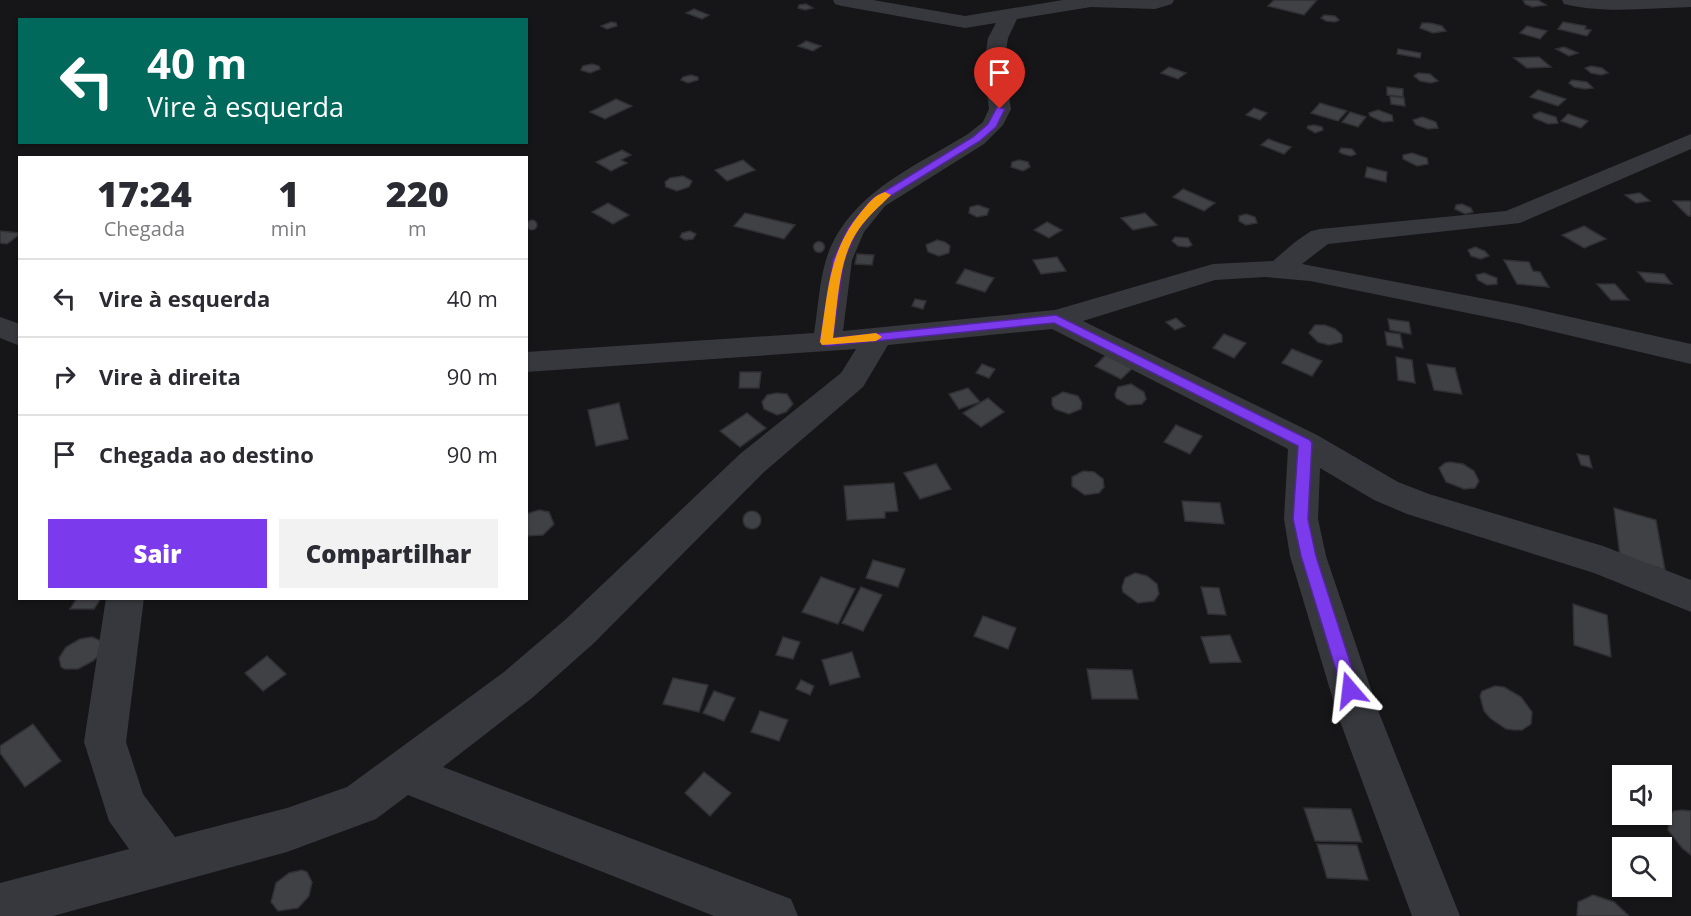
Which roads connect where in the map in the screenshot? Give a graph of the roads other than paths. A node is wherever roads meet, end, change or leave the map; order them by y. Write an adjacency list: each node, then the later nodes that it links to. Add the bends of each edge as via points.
1 (842, 0): 5 (street, via 952,22)
2 (1165, 0): 5 (street, via 1091,1)
3 (1571, 0): 4 (street, via 1607,4)
4 (1691, 1)
5 (1010, 14): 12 (street, via 998,38 994,64 1000,109 992,125 876,201 852,230 839,260)
6 (1691, 141): 7 (street, via 1510,219 1320,237)
7 (1280, 270): 8 (street, via 1213,272); 13 (street, via 1517,314)
8 (1056, 319): 11 (street); 15 (street)
9 (0, 326): 10 (street)
10 (18, 336)
11 (879, 336): 12 (street); 18 (street, via 852,380 752,463 580,631 518,685)
12 (826, 342): 14 (street)
13 (1691, 354)
14 (528, 362)
15 (1305, 443): 16 (street, via 1386,491 1419,505 1603,561); 22 (street, via 1300,519 1308,556 1358,713)
16 (1691, 596)
17 (125, 600): 19 (street, via 105,742 125,806)
18 (403, 772): 19 (street, via 360,804 287,830); 21 (street)
19 (166, 863): 20 (street)
20 (0, 907)
21 (774, 916)
22 (1436, 916)

